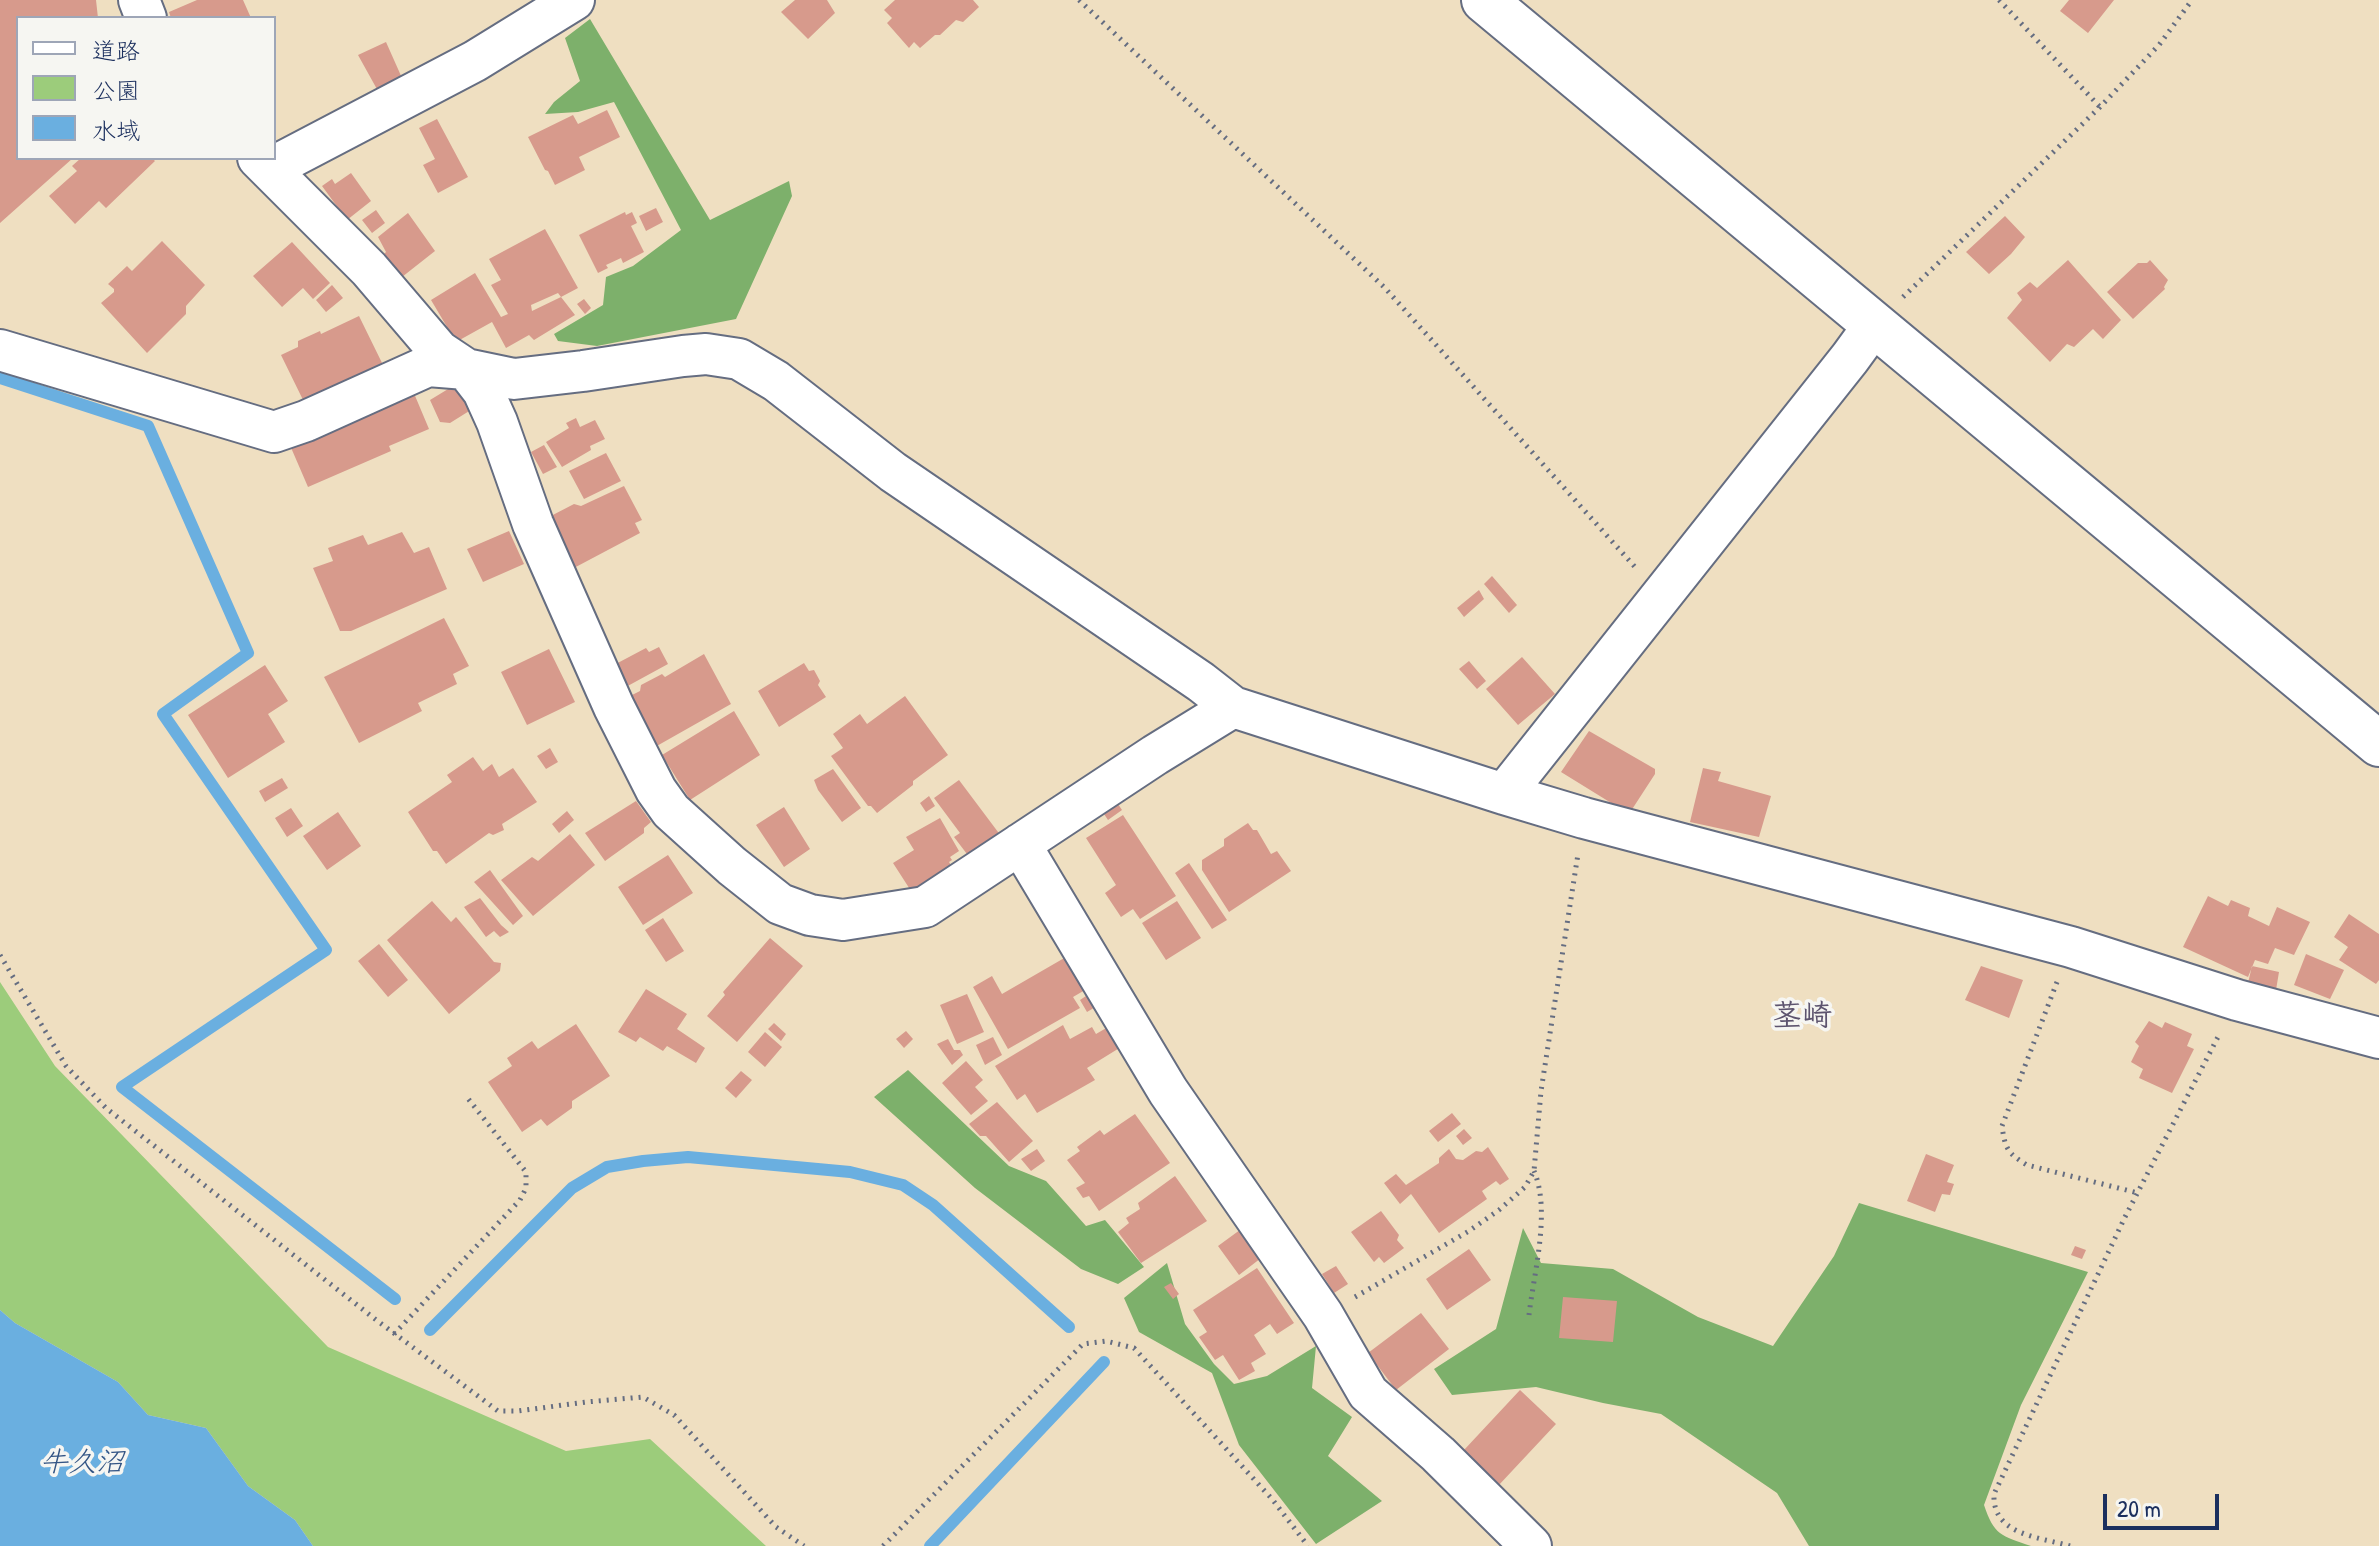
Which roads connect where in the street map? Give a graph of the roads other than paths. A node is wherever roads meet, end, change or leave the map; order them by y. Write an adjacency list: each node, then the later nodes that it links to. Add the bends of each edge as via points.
1 (574, 0): 3 (street, via 475,61)
2 (1484, 0): 5 (street)
3 (276, 157)
4 (263, 163): 7 (street, via 369,269 439,351)
5 (1874, 325): 9 (street); 10 (street)
6 (0, 350): 7 (street, via 274,432 428,366)
7 (466, 369): 8 (street, via 514,379 683,356 739,359); 11 (street, via 497,422 533,524 656,790 671,811 732,866 780,904 843,920 925,907)
8 (1233, 707): 10 (street); 11 (street)
9 (2379, 744)
10 (1504, 794): 12 (street, via 2071,947)
11 (1020, 844): 13 (street, via 1168,1091 1323,1315 1368,1393)
12 (2379, 1038)
13 (1531, 1546)

